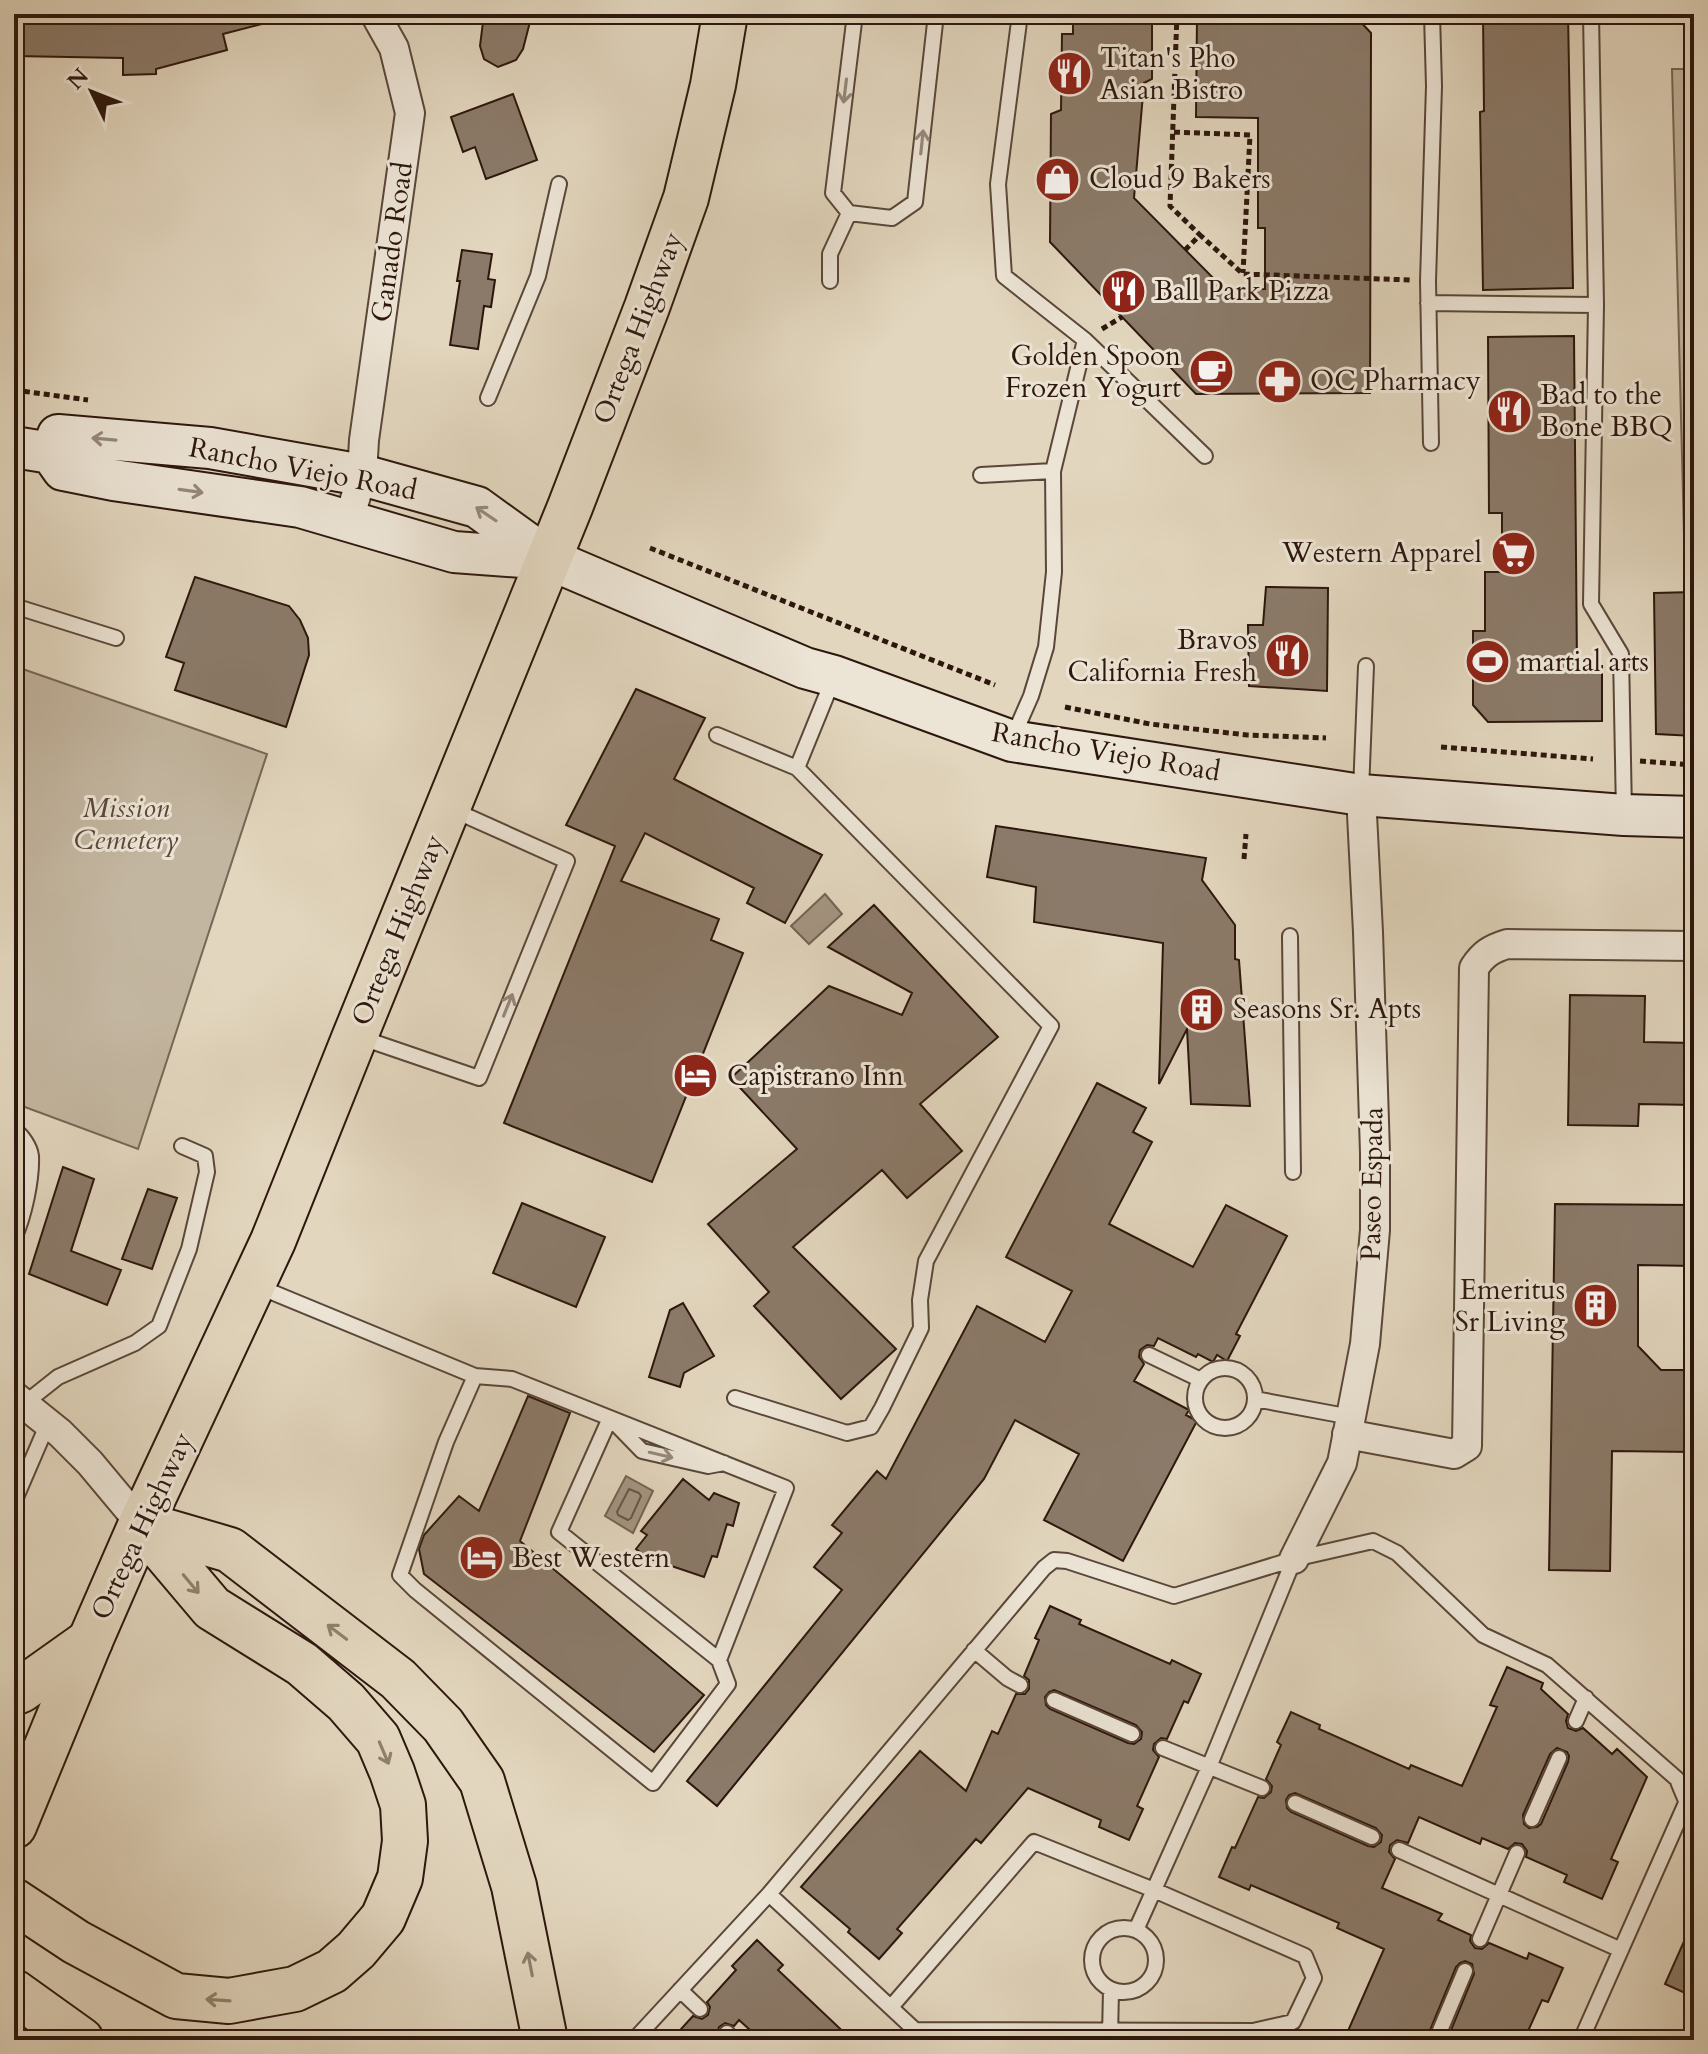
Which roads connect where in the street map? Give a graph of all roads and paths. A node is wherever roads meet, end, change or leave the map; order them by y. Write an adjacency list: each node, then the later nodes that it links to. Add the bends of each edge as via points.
1 (375, 14): 25 (street, Ganado Road, via 394,48 410,113)
2 (725, 14): 29 (main road, Ortega Highway, via 686,198)
3 (855, 14): 11 (lane, one-way to 11, via 833,193)
4 (936, 14): 11 (lane, one-way to 4, via 892,218 915,202)
5 (1020, 14): 19 (lane, via 998,184 1004,276)
6 (1177, 14): 9 (path)
7 (1432, 14): 16 (lane)
8 (1591, 14): 18 (lane)
9 (1174, 132): 12 (path, via 1170,206); 14 (path, via 1250,135)
10 (559, 184): 20 (lane, via 538,276)
11 (849, 213): 15 (lane, via 830,254)
12 (1200, 235): 13 (path); 14 (path)
13 (1185, 250)
14 (1243, 274): 16 (path)
15 (830, 281)
16 (1428, 281): 17 (lane)
17 (1428, 303): 18 (lane); 21 (lane)
18 (1596, 305): 41 (lane, via 1591,604 1621,654)
19 (1085, 340): 23 (lane); 24 (lane)
20 (488, 398)
21 (1431, 443)
22 (32, 450): 25 (main road, Rancho Viejo Road, one-way to 22, via 210,448 58,435); 27 (main road, Rancho Viejo Road, one-way to 27, via 63,470 300,507)
23 (1205, 456)
24 (1053, 471): 26 (lane); 38 (lane, via 1054,572 1046,647)
25 (362, 475): 27 (street, Ganado Road); 29 (main road, Rancho Viejo Road, one-way to 25, via 477,507)
26 (981, 475)
27 (349, 520): 29 (main road, Rancho Viejo Road, via 454,552)
28 (650, 548): 34 (path)
29 (549, 559): 33 (main road, Rancho Viejo Road); 45 (main road, Ortega Highway)
30 (14, 606): 31 (lane)
31 (116, 638)
32 (1366, 666): 44 (lane)
33 (834, 676): 38 (main road, Rancho Viejo Road); 43 (lane)
34 (995, 685)
35 (1065, 707): 37 (path, via 1233,734)
36 (717, 735): 43 (lane)
37 (1326, 738)
38 (1012, 741): 44 (main road, Rancho Viejo Road)
39 (1441, 747): 40 (path)
40 (1593, 759)
41 (1623, 760): 42 (path); 46 (lane)
42 (1694, 765)
43 (797, 768): 61 (lane, via 1051,1026 926,1261 921,1328 871,1427 847,1433)
44 (1361, 795): 46 (main road, Rancho Viejo Road); 66 (street, Paseo Espada, via 1375,1230 1365,1344)
45 (448, 807): 52 (main road, Ortega Highway); 52 (lane, one-way to 45, via 479,1078 567,861)
46 (1624, 815): 47 (main road, Rancho Viejo Road)
47 (1694, 817)
48 (1246, 834): 49 (path)
49 (1244, 859)
50 (1290, 936): 55 (lane)
51 (1694, 946): 66 (street, via 1507,944 1483,954 1474,968 1467,1446 1454,1454)
52 (355, 1036): 57 (main road, Ortega Highway)
53 (14, 1130): 56 (lane, via 31,1153 28,1189)
54 (182, 1146): 63 (lane, via 205,1156 207,1172 189,1249 159,1326)
55 (1293, 1172)
56 (14, 1238)
57 (253, 1285): 59 (lane); 68 (main road, Ortega Highway)
58 (1149, 1355): 60 (lane)
59 (475, 1376): 64 (lane, via 512,1379); 72 (lane, via 400,1575 653,1783 728,1684)
60 (1201, 1380): 62 (lane, via 1216,1369 1235,1369 1250,1381); 62 (lane, via 1196,1409 1219,1429 1248,1419)
61 (735, 1398)
62 (1255, 1399): 66 (lane)
63 (19, 1400): 65 (street)
64 (610, 1418): 72 (lane, via 559,1532); 72 (lane, via 786,1488)
65 (48, 1423): 67 (lane); 68 (street)
66 (1349, 1426): 69 (street, Paseo Espada, via 1342,1463)
67 (14, 1502)
68 (141, 1524): 70 (main road, Ortega Highway); 94 (main road, one-way to 94, via 212,1608 302,1664 378,1739 403,1805 400,1878 383,1918 332,1971 295,1989 229,2001 176,1996 76,1942); 106 (main road, one-way to 68, via 514,1886 482,1781 443,1725 398,1679 230,1550)
69 (1294, 1559): 71 (lane, via 1174,1596 1054,1560); 75 (lane, via 1373,1541 1397,1553 1483,1635 1547,1665); 81 (lane)
70 (90, 1641): 74 (main road); 85 (main road, Ortega Highway)
71 (974, 1650): 73 (lane); 92 (lane)
72 (719, 1660)
73 (1020, 1685)
74 (14, 1693)
75 (1586, 1698): 77 (lane); 84 (lane, via 1677,1779)
76 (1054, 1700): 78 (lane)
77 (1576, 1721)
78 (1132, 1734)
79 (1163, 1748): 81 (lane)
80 (1559, 1758): 86 (lane)
81 (1209, 1767): 82 (lane); 91 (lane)
82 (1262, 1788)
83 (1295, 1803): 88 (lane)
84 (1686, 1803): 87 (lane); 97 (lane)
85 (17, 1818)
86 (1532, 1819)
87 (1694, 1820)
88 (1372, 1837)
89 (1399, 1850): 93 (lane)
90 (1517, 1853): 93 (lane)
91 (1154, 1890): 95 (lane); 102 (lane, via 1034,1842); 104 (lane, via 1305,1956 1314,1978 1293,2022 1253,2031)
92 (769, 1894): 99 (lane); 102 (lane)
93 (1499, 1895): 96 (lane); 97 (lane)
94 (14, 1901)
95 (1136, 1930): 100 (lane, via 1114,1930 1097,1944 1095,1975); 100 (lane, via 1151,1942 1154,1972 1141,1987)
96 (1480, 1939)
97 (1621, 1950): 109 (lane)
98 (1465, 1971): 108 (lane)
99 (680, 1990): 103 (lane); 107 (lane)
100 (1111, 1990): 104 (lane)
101 (14, 1992): 105 (main road)
102 (891, 2007): 104 (lane, via 915,2030)
103 (700, 2009)
104 (1110, 2036)
105 (81, 2040)
106 (545, 2040)
107 (634, 2040)
108 (1436, 2040)
109 (1581, 2040)

